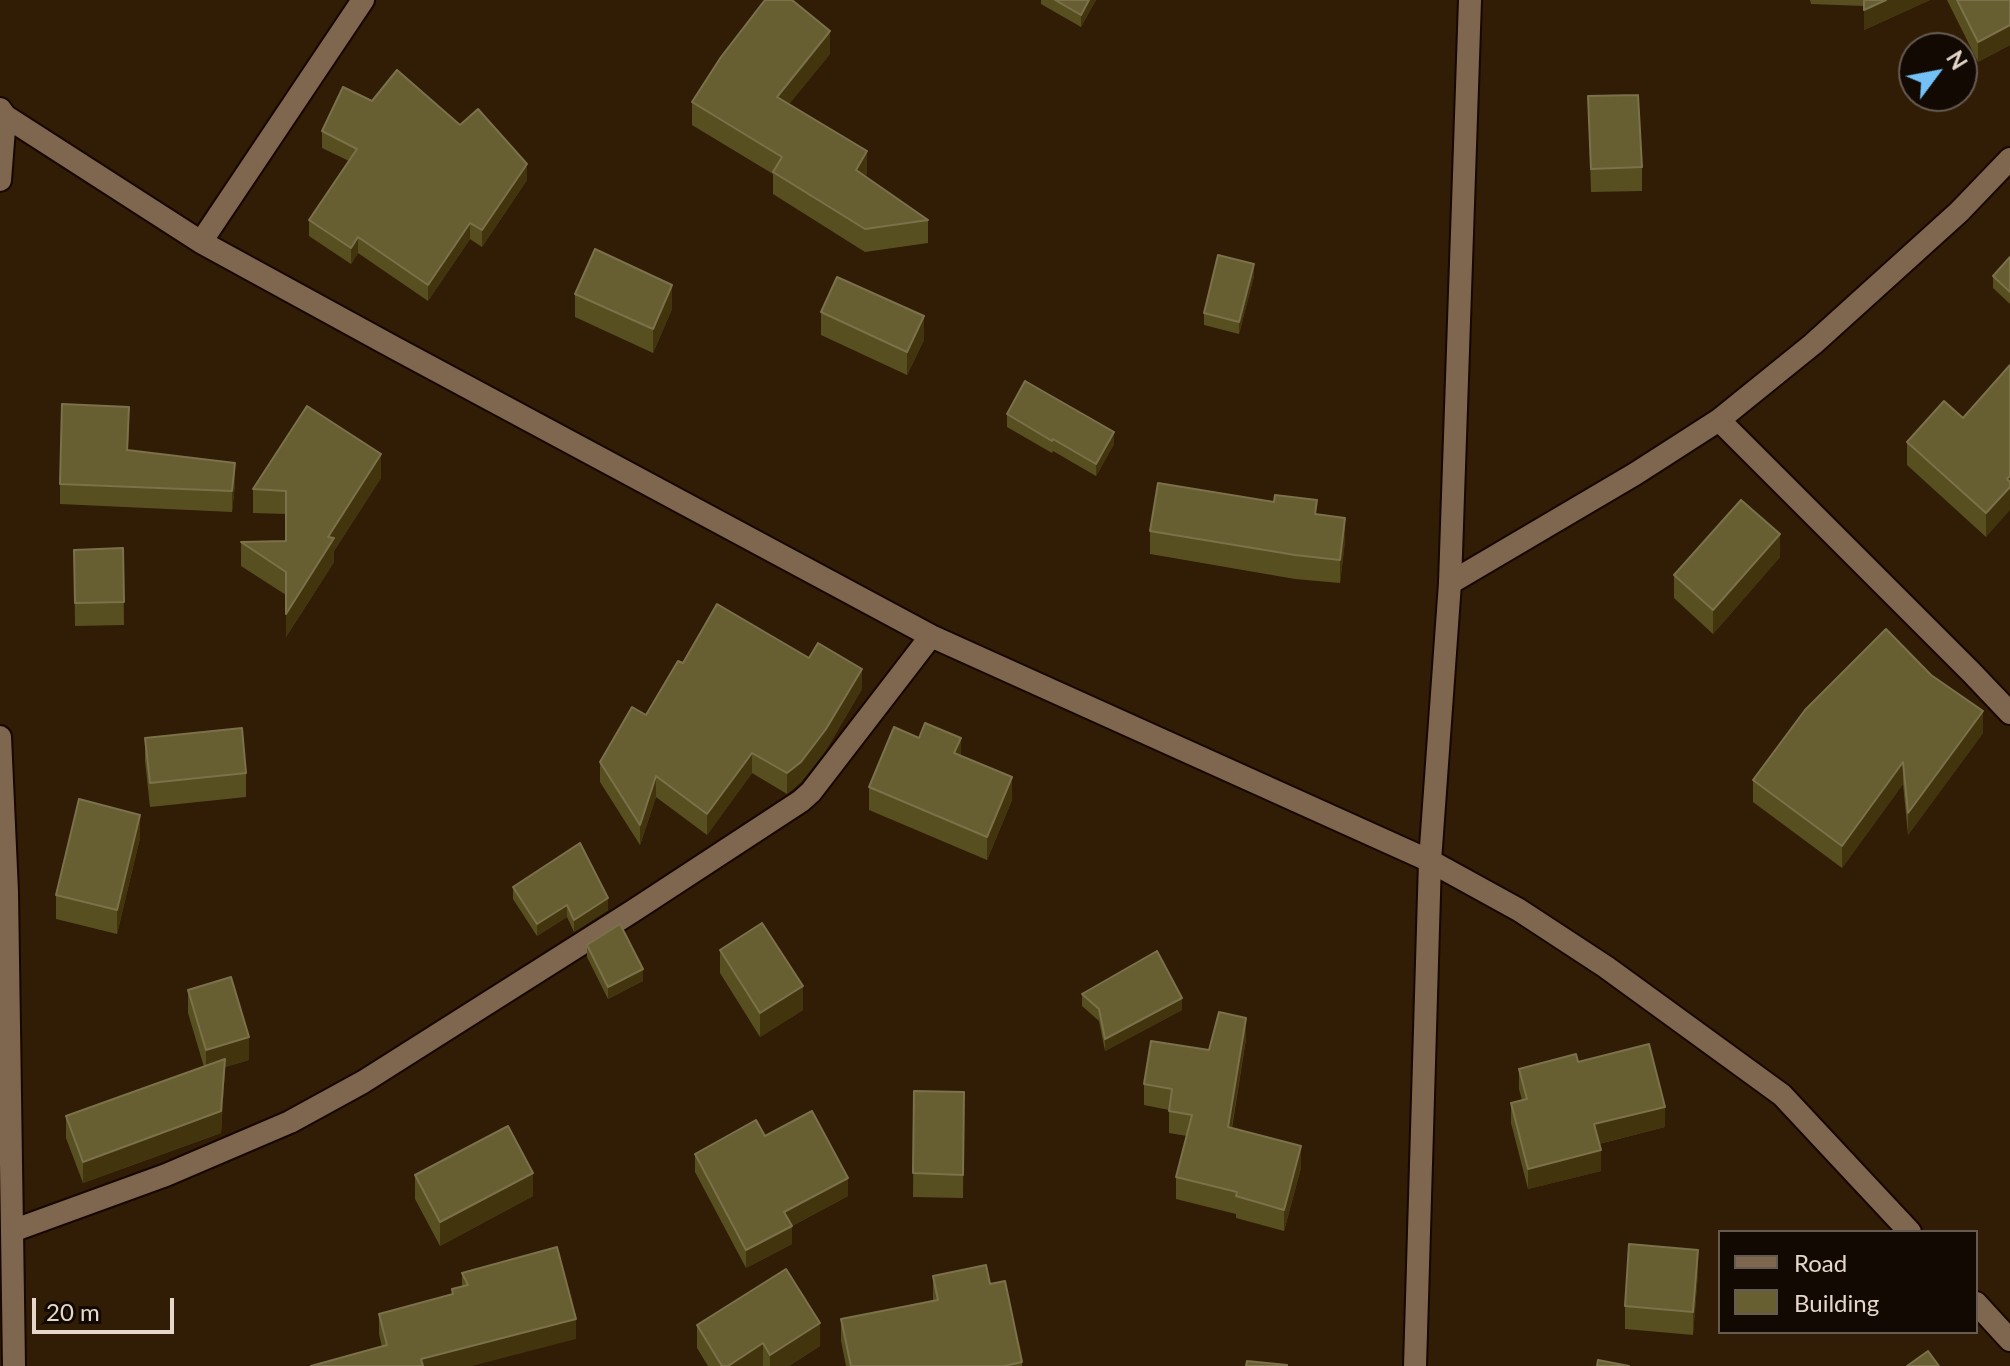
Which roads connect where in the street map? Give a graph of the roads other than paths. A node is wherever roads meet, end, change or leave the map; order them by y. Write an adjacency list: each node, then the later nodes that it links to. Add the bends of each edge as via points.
1 (363, 0): 6 (street)
2 (1470, 0): 8 (street)
3 (2, 112): 5 (street); 6 (street)
4 (2010, 159): 7 (street, via 1926,243)
5 (0, 180)
6 (201, 242): 9 (street)
7 (1719, 420): 8 (street); 10 (street)
8 (1450, 583): 12 (street)
9 (931, 636): 12 (street); 14 (street, via 811,792 659,894 363,1082 290,1122 166,1175)
10 (2010, 713)
11 (0, 737): 14 (street)
12 (1430, 861): 13 (street, via 1606,967 1782,1095); 18 (street)
13 (1908, 1230)
14 (12, 1231): 17 (street)
15 (1978, 1305): 16 (street)
16 (2010, 1340)
17 (14, 1366)
18 (1415, 1366)

